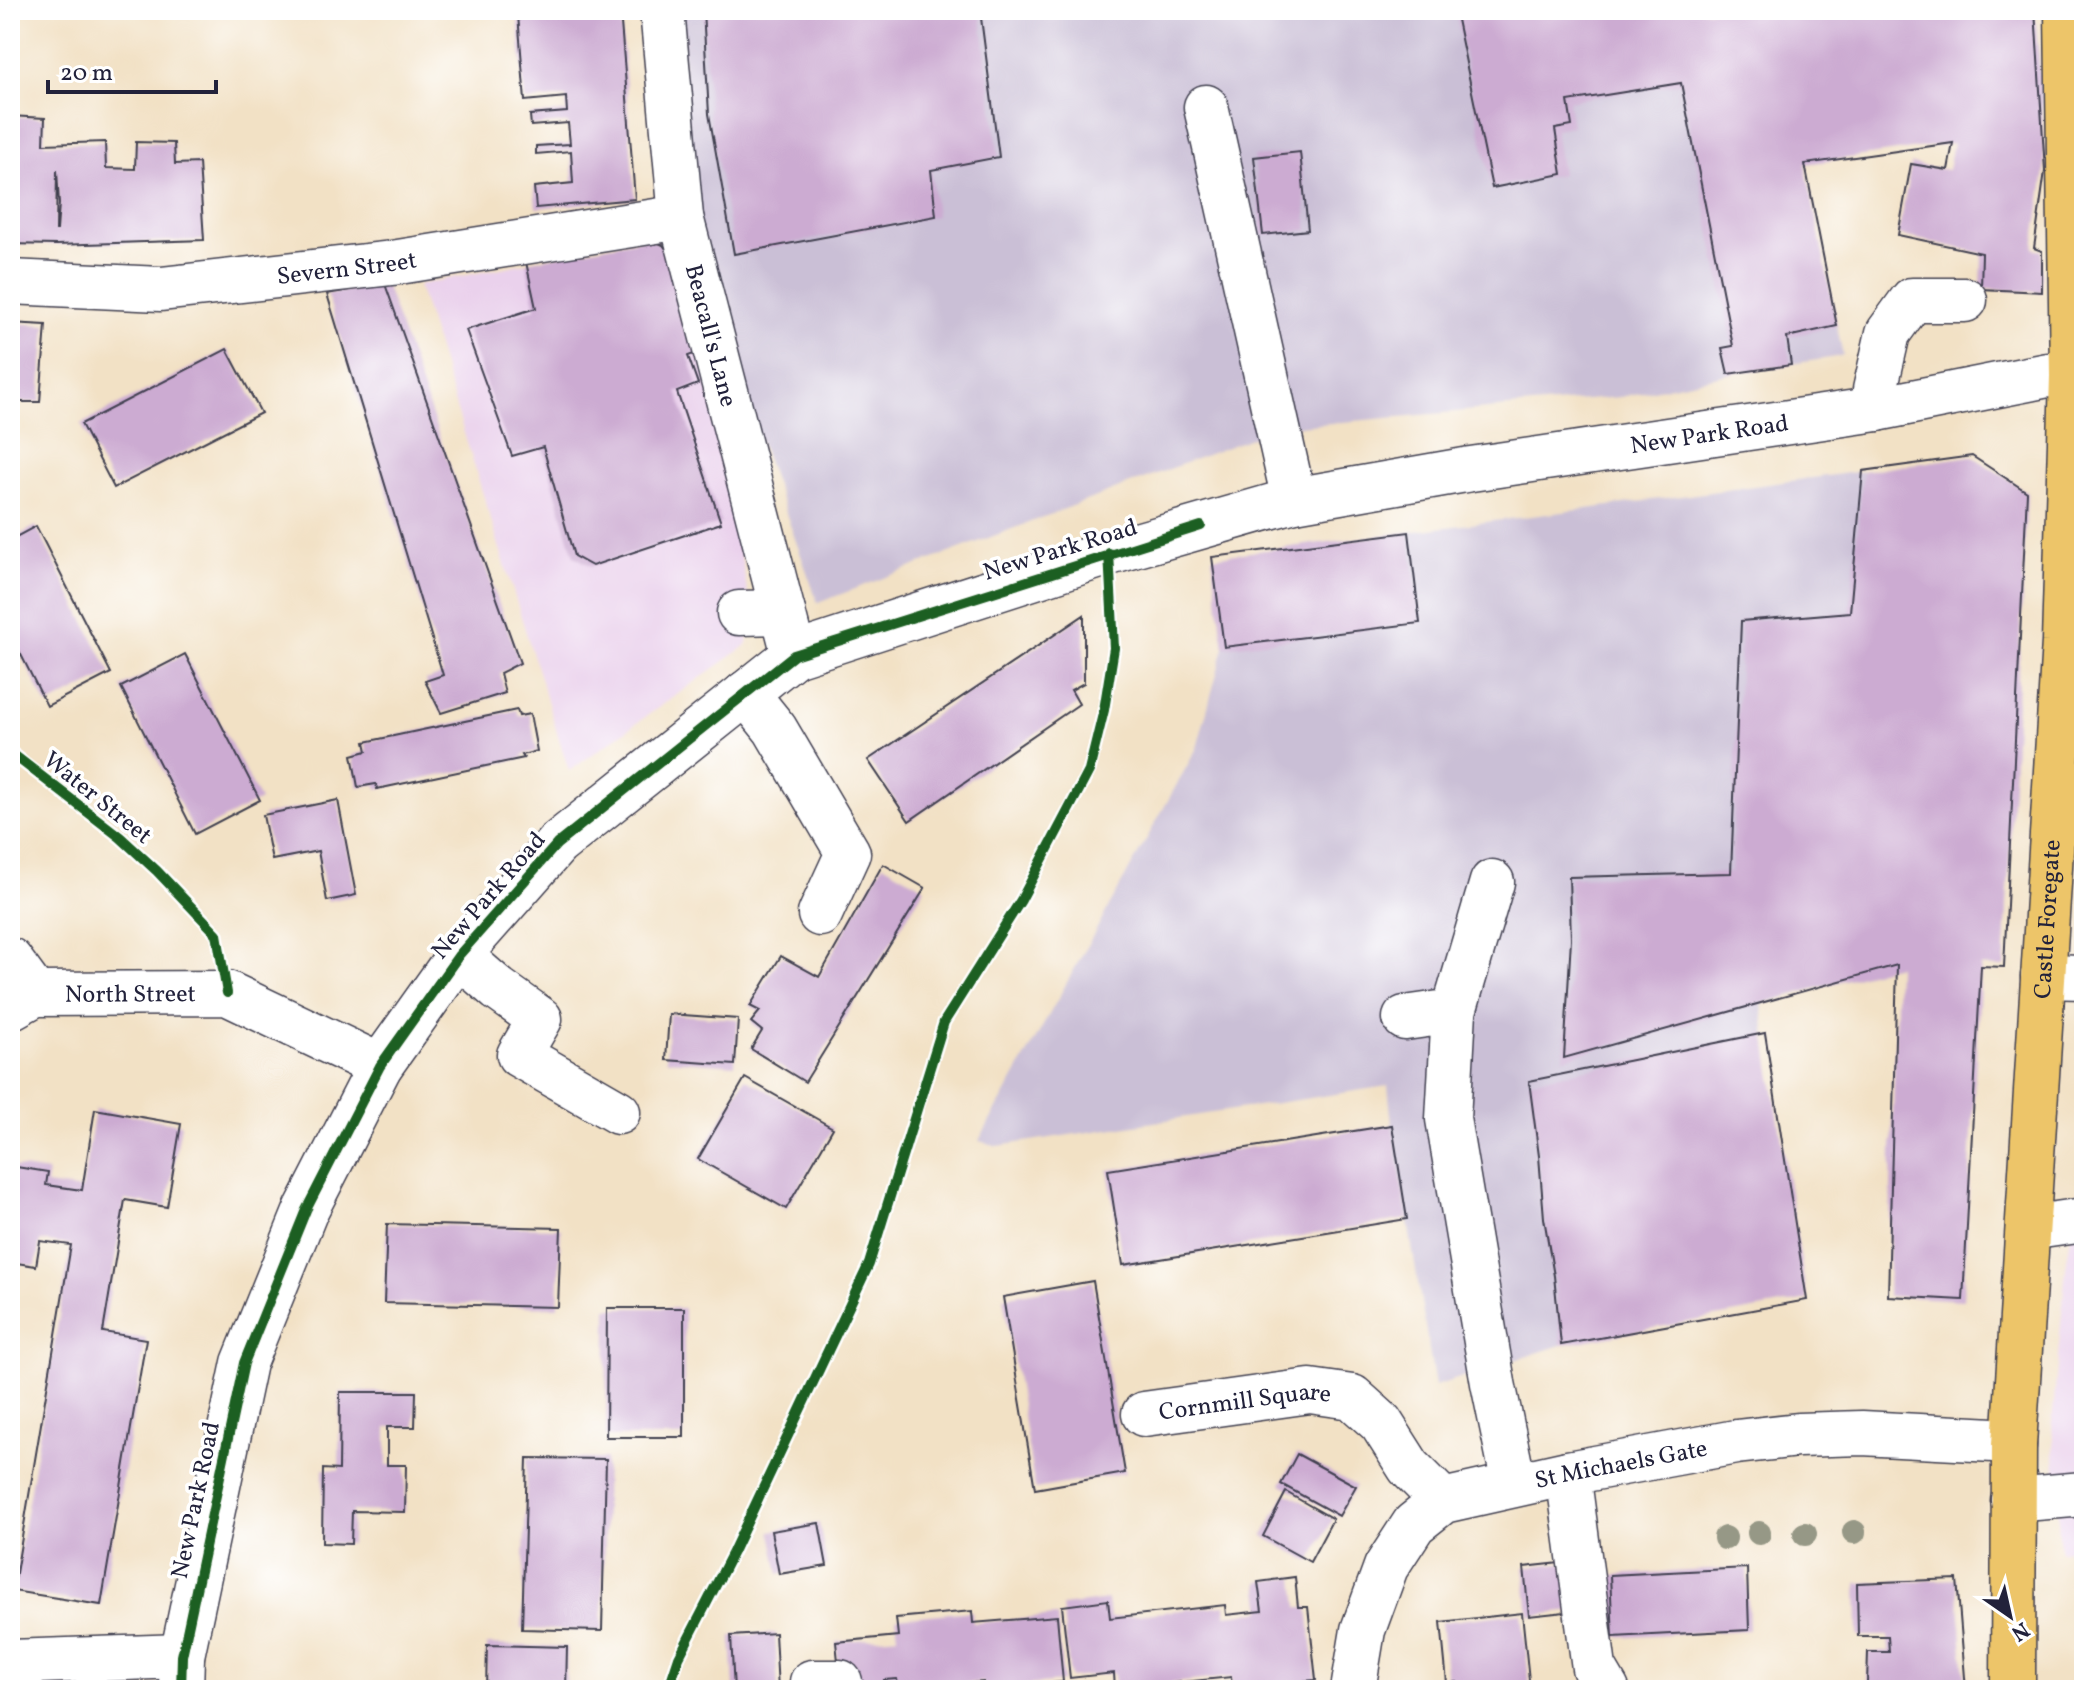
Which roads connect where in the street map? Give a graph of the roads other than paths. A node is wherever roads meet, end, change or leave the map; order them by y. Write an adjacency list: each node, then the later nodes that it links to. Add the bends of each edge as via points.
1 (662, 10): 5 (street, Beacall's Lane)
2 (2067, 10): 3 (main road, Castle Foregate)
3 (2076, 95): 6 (main road, Castle Foregate)
4 (1206, 107): 11 (street)
5 (681, 217): 7 (street, Severn Street, via 392,263 161,289); 12 (street, Beacall's Lane)
6 (2076, 238): 9 (main road, Castle Foregate)
7 (10, 282)
8 (1965, 300): 10 (street, via 1912,300 1888,333 1875,390)
9 (2075, 400): 10 (street, New Park Road, via 2048,375); 19 (main road, Castle Foregate, via 2064,642)
10 (1877, 409): 11 (street, New Park Road)
11 (1294, 500): 14 (street, New Park Road, via 1109,553)
12 (783, 612): 13 (street); 14 (street, Beacall's Lane)
13 (739, 613)
14 (794, 655): 15 (street, New Park Road)
15 (746, 693): 17 (street, via 775,729 848,853); 18 (street, New Park Road, via 557,844)
16 (1492, 882): 21 (street)
17 (820, 914)
18 (459, 955): 23 (street, New Park Road); 24 (street, via 540,1019 519,1055)
19 (2063, 976): 26 (main road, Castle Foregate)
20 (18, 987): 23 (street, North Street, via 227,993)
21 (1454, 1011): 22 (street); 30 (street, via 1448,1119)
22 (1405, 1018)
23 (380, 1066): 35 (street, New Park Road, via 306,1210 244,1363)
24 (618, 1112)
25 (2084, 1220): 26 (street)
26 (2028, 1228): 28 (main road, Castle Foregate)
27 (1144, 1414): 33 (street, Cornmill Square, via 1310,1391 1352,1397 1381,1423 1409,1467)
28 (2014, 1445): 29 (street, St Michaels Gate, via 1891,1434 1798,1435); 32 (main road, Castle Foregate)
29 (1568, 1473): 30 (street, St Michaels Gate); 37 (street, via 1594,1668)
30 (1514, 1484): 33 (street, St Michaels Gate)
31 (2084, 1494): 32 (street)
32 (2013, 1500): 38 (main road, Castle Foregate)
33 (1443, 1501): 36 (street, St Michaels Gate, via 1414,1524 1386,1567 1363,1630)
34 (10, 1662): 35 (street)
35 (181, 1673)
36 (1353, 1690)
37 (1607, 1690)
38 (2013, 1690)

